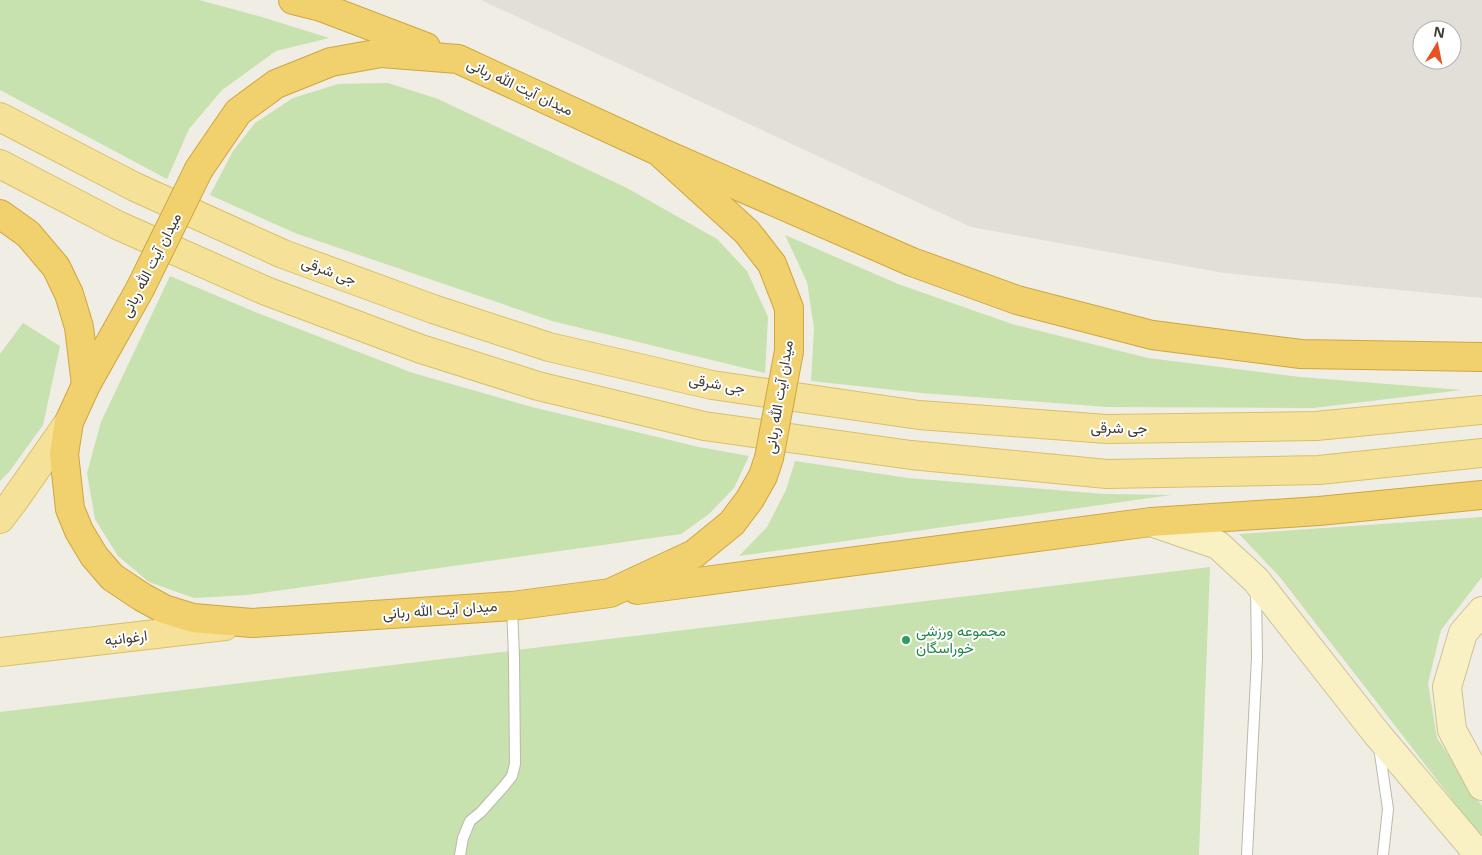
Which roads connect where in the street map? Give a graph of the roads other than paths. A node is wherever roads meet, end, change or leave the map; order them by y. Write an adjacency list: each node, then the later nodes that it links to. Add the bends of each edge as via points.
1 (294, 0): 2 (highway, via 321,7)
2 (458, 59): 4 (highway, میدان آیت الله ربانی); 8 (highway, میدان آیت الله ربانی, bridge, via 381,52 331,62 276,84 238,112 199,170 140,288)
3 (0, 117): 9 (main road, جی شرقی, via 135,187 283,254 548,347 712,385 919,415 1107,429 1316,426)
4 (658, 151): 7 (highway, via 912,262 1017,300 1152,335 1301,354); 16 (highway, میدان آیت الله ربانی, bridge, via 747,232 772,264 789,308 789,351 770,458 750,499 732,523 694,554)
5 (0, 164): 11 (main road, via 117,225 266,292 420,348 538,386 704,426 911,455 1107,474 1319,470)
6 (0, 214): 8 (highway, via 28,234 56,267 79,327)
7 (1482, 357)
8 (86, 385): 10 (highway, میدان آیت الله ربانی)
9 (1482, 410)
10 (69, 422): 13 (main road); 19 (highway, میدان آیت الله ربانی, via 64,454 70,508 94,556 112,577 164,609 193,618)
11 (1482, 454)
12 (1482, 495): 14 (highway)
13 (0, 519)
14 (1151, 522): 15 (street, via 1218,545); 16 (highway)
15 (1256, 580): 21 (street); 24 (lane, via 1257,658)
16 (610, 593): 17 (highway, میدان آیت الله ربانی)
17 (512, 606): 19 (highway, میدان آیت الله ربانی); 23 (lane, via 515,764 505,785 470,821)
18 (1482, 611): 22 (street, via 1463,633 1447,687 1452,730)
19 (252, 623): 20 (main road, ارغوانیه)
20 (0, 652)
21 (1377, 734): 25 (lane, via 1388,808); 26 (street)
22 (1482, 786)
23 (460, 855)
24 (1247, 855)
25 (1383, 855)
26 (1479, 855)

